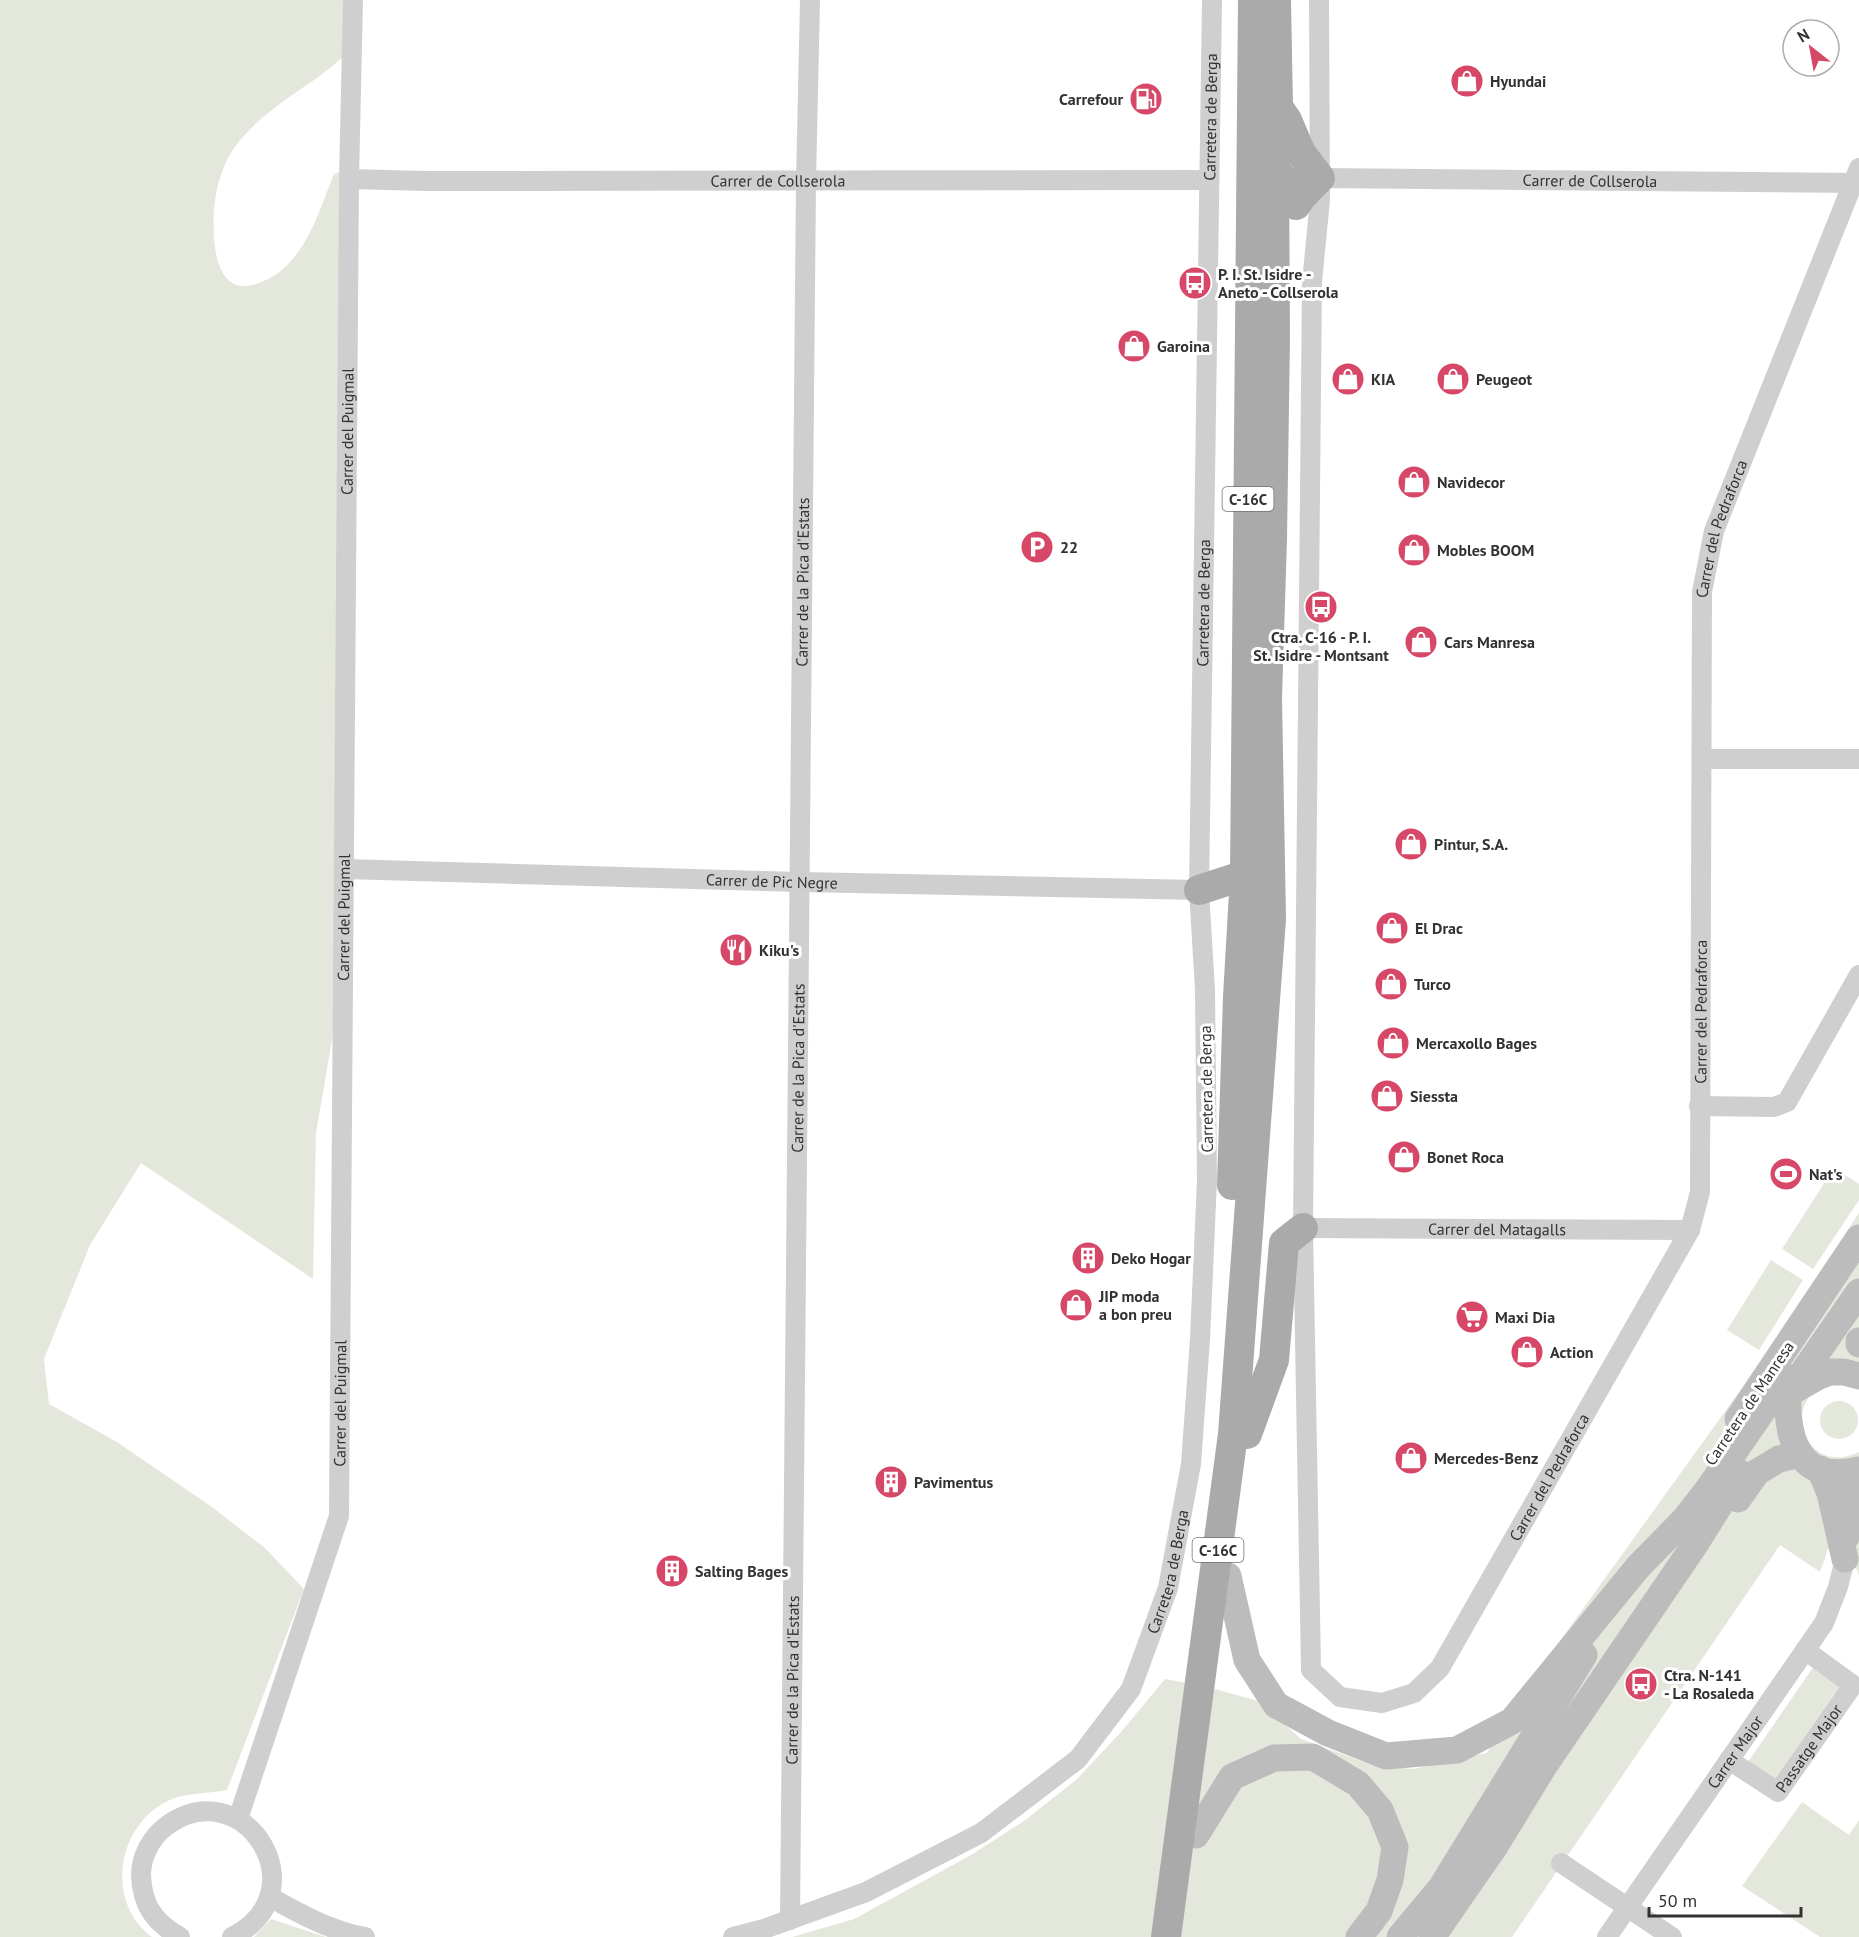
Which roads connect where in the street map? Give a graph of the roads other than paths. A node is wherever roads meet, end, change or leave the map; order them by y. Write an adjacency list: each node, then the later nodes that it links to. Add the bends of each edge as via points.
1 (353, 0): 12 (street, Carrer del Puigmal)
2 (810, 0): 14 (street, Carrer de la Pica d'Estats)
3 (1212, 0): 13 (street, Carretera de Berga)
4 (1253, 0): 17 (main road, C-16C)
5 (1266, 0): 10 (main road, via 1263,153)
6 (1276, 0): 8 (main road, C-16C)
7 (1319, 0): 15 (street)
8 (1278, 106): 9 (main road); 10 (main road, C-16C)
9 (1301, 153): 10 (main road); 15 (main road)
10 (1274, 169): 15 (main road, via 1286,182); 16 (main road, C-16C); 17 (main road, via 1261,178 1260,291)
11 (1857, 178): 15 (street, Carrer de Collserola); 19 (street, Carrer del Pedraforca, via 1714,531 1702,592)
12 (349, 179): 14 (street, Carrer de Collserola); 21 (street, Carrer del Puigmal)
13 (1208, 180): 14 (street, Carrer de Collserola); 24 (street, Carretera de Berga)
14 (806, 181): 23 (street, Carrer de la Pica d'Estats)
15 (1313, 185): 16 (main road, via 1285,224); 29 (street, via 1320,200 1312,282)
16 (1275, 287): 18 (main road, C-16C)
17 (1250, 329): 22 (main road, C-16C)
18 (1268, 697): 22 (main road, via 1258,746 1257,865); 28 (main road, C-16C, via 1271,919)
19 (1702, 759): 20 (street); 27 (street, Carrer del Pedraforca)
20 (1859, 759)
21 (344, 869): 23 (street, Carrer de Pic Negre); 47 (street, Carrer del Puigmal, via 339,1516)
22 (1245, 875): 24 (main road); 26 (main road, C-16C)
23 (801, 882): 24 (street, Carrer de Pic Negre); 52 (street, Carrer de la Pica d'Estats)
24 (1199, 891): 26 (main road, via 1225,908); 52 (street, Carretera de Berga, via 1205,990 1207,1180 1191,1464 1168,1588 1131,1689 1078,1759 981,1833 866,1893)
25 (1859, 975): 27 (street, via 1787,1102 1774,1107)
26 (1238, 998): 57 (main road, C-16C, via 1230,1250 1216,1430)
27 (1699, 1106): 30 (street, Carrer del Pedraforca, via 1700,1192)
28 (1253, 1161): 36 (main road, via 1258,1257); 58 (main road, C-16C, via 1233,1434)
29 (1302, 1228): 30 (street, Carrer del Matagalls); 30 (street, Carrer del Pedraforca, via 1311,1670 1340,1697 1382,1702 1414,1693 1440,1668); 36 (main road, via 1284,1243 1274,1360)
30 (1690, 1230)
31 (1859, 1238): 42 (main road, Carretera de Manresa)
32 (1859, 1255): 35 (main road, via 1796,1360)
33 (1859, 1292): 35 (main road)
34 (1859, 1376): 35 (main road, via 1830,1372)
35 (1788, 1395): 37 (main road, via 1790,1433 1794,1445); 40 (main road); 42 (main road, via 1765,1407 1691,1511)
36 (1247, 1434): 43 (main road)
37 (1810, 1462): 38 (main road, via 1831,1473); 40 (main road, via 1779,1460 1757,1472 1740,1497); 41 (main road, via 1830,1493)
38 (1859, 1470)
39 (1859, 1482): 41 (main road, via 1848,1515)
40 (1692, 1549): 62 (main road)
41 (1845, 1559): 44 (street, Carrer Major, via 1824,1623)
42 (1638, 1567): 43 (main road, via 1512,1721 1457,1749 1386,1756 1328,1733 1276,1705 1247,1660); 61 (main road, via 1441,1888)
43 (1228, 1576): 48 (main road)
44 (1805, 1650): 45 (street, Passatge Major); 46 (street, Carrer Major)
45 (1856, 1687): 46 (street, Passatge Major, via 1778,1792)
46 (1729, 1760): 51 (street, Carrer Major)
47 (238, 1819): 50 (street, via 255,1833 268,1852 272,1874); 53 (street, via 217,1812 196,1812 176,1819 158,1832 146,1850 142,1892 150,1912 164,1928)
48 (1196, 1834): 59 (main road); 60 (main road, via 1232,1777 1274,1758 1313,1757 1358,1784 1380,1810 1395,1847 1379,1911)
49 (1561, 1863): 51 (street)
50 (270, 1897): 54 (street, via 260,1916); 55 (street, via 350,1935)
51 (1628, 1907): 63 (street, Carrer Major); 64 (street)
52 (790, 1920): 56 (street, Carretera de Berga)
53 (180, 1937)
54 (232, 1937)
55 (365, 1937)
56 (733, 1937)
57 (1149, 1937)
58 (1166, 1937)
59 (1181, 1937)
60 (1359, 1937)
61 (1400, 1937)
62 (1432, 1937)
63 (1607, 1937)
64 (1672, 1937)

